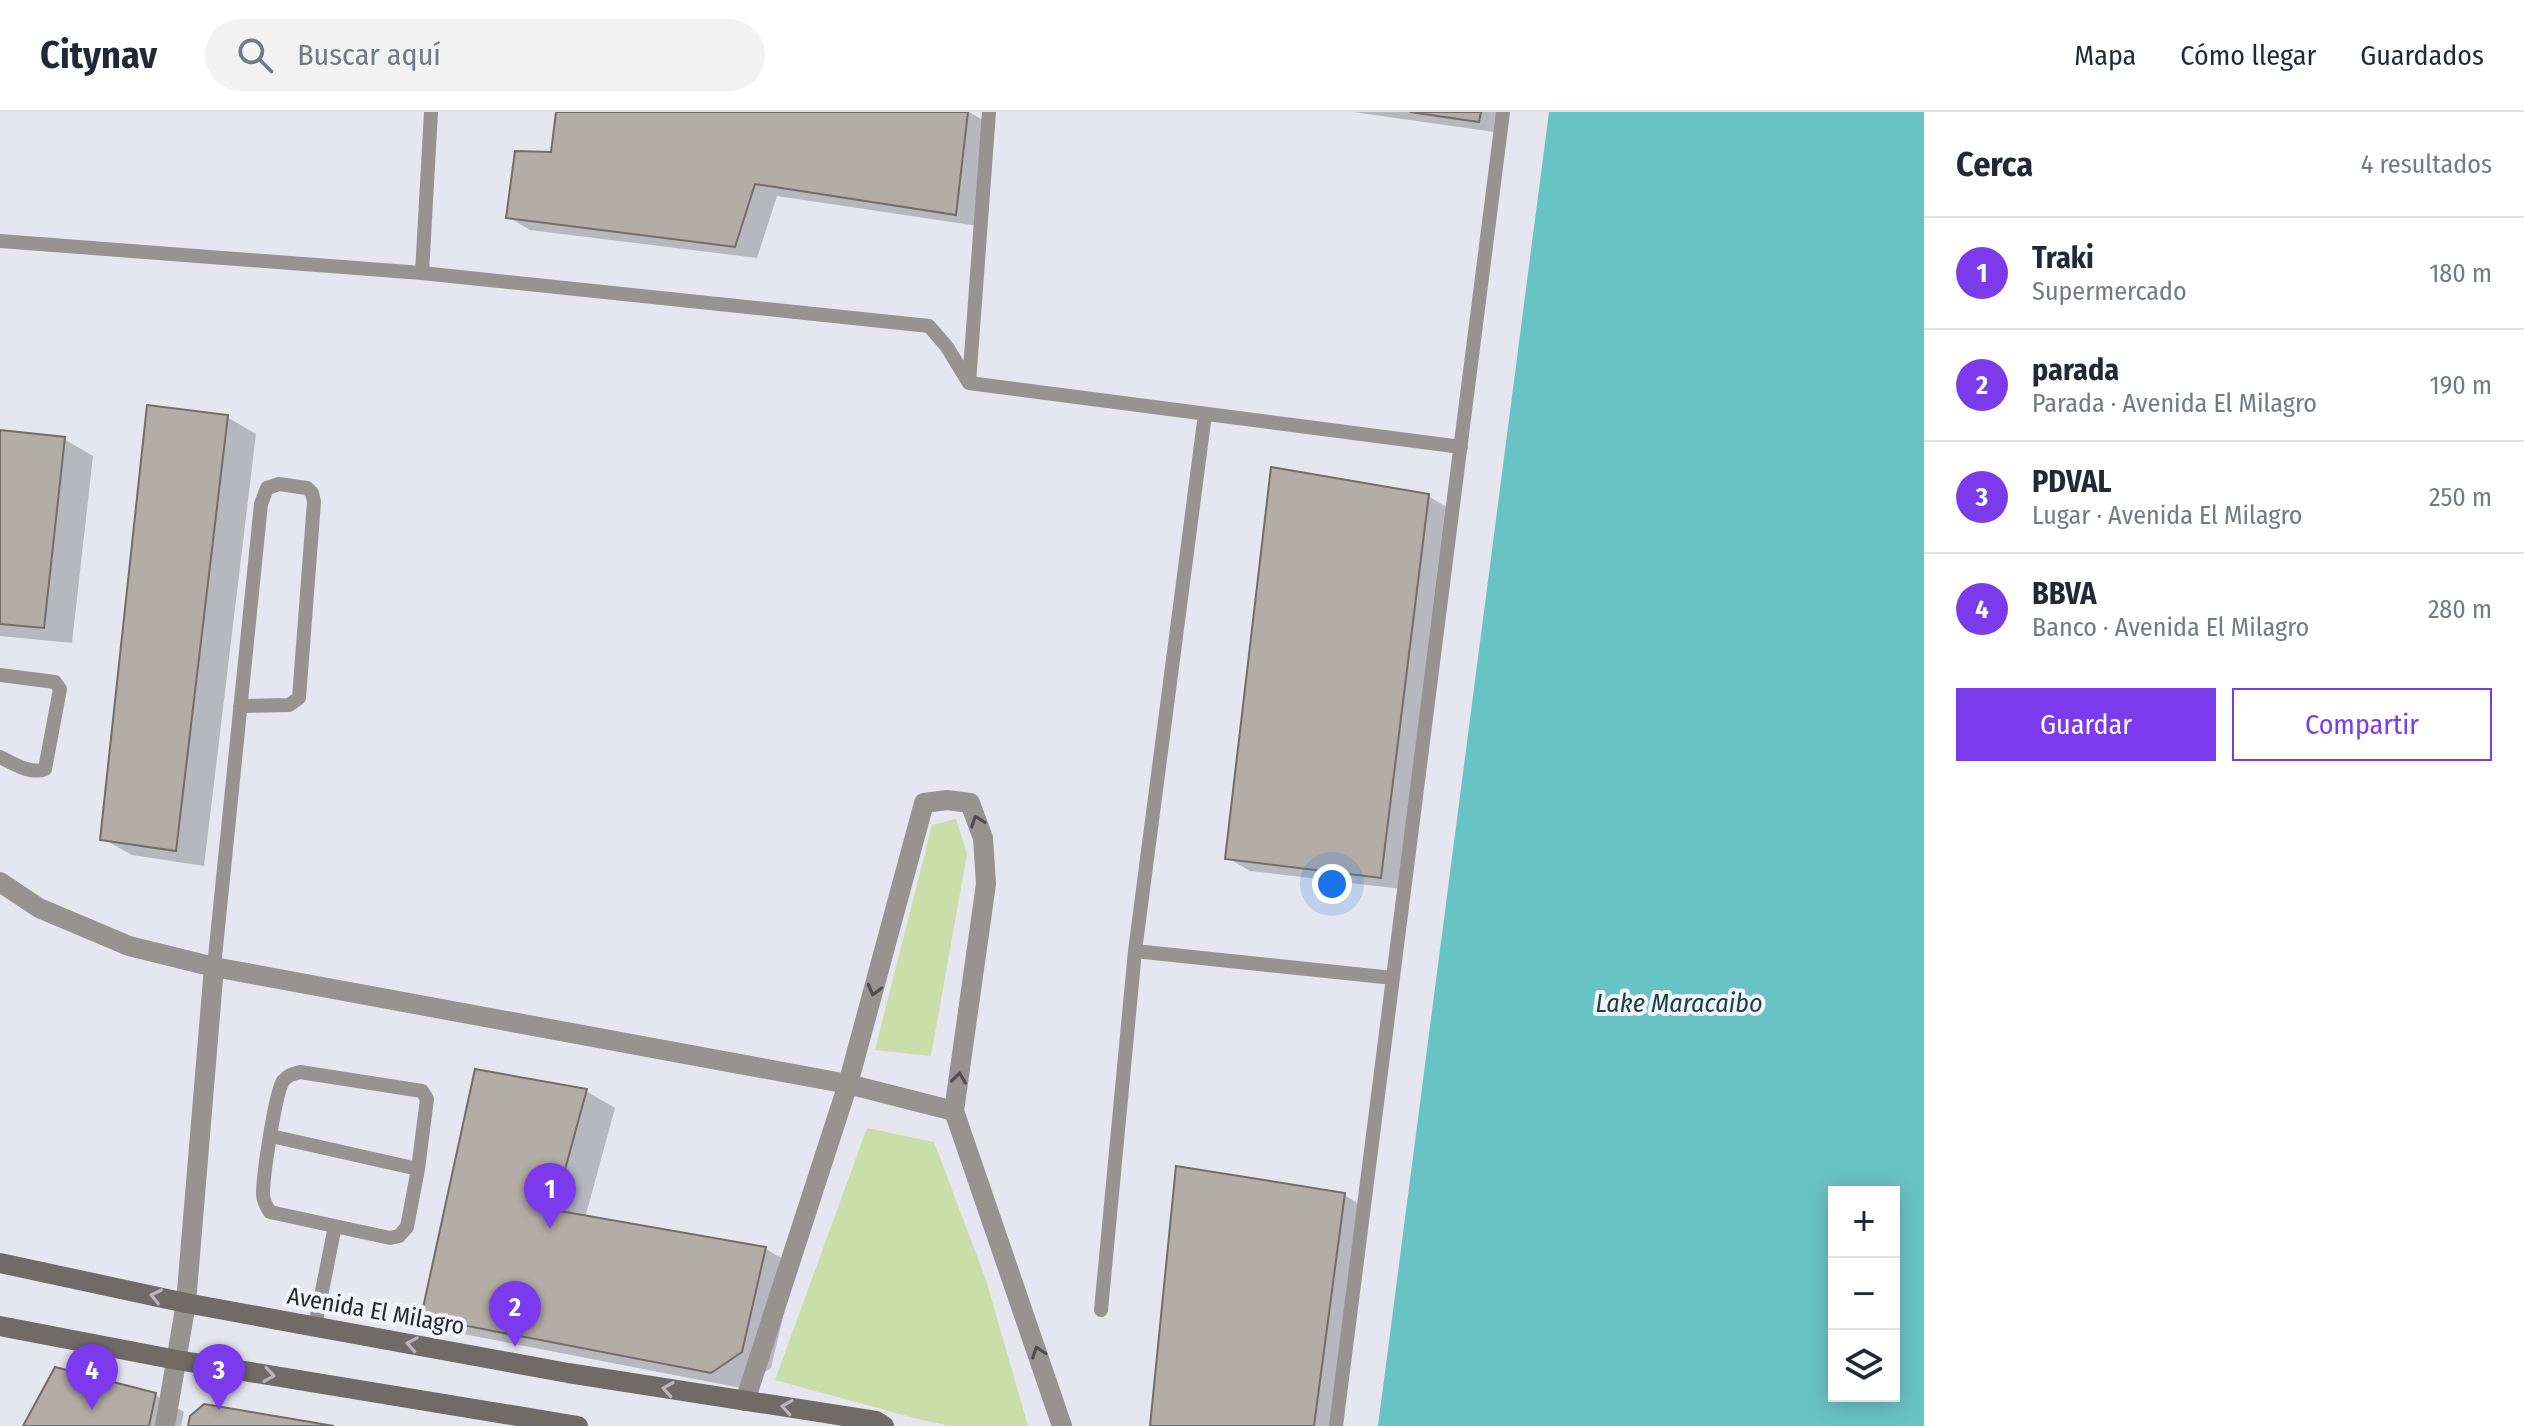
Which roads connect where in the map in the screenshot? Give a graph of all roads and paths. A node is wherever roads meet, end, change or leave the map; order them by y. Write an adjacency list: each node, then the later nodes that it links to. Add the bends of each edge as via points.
1 (431, 112): 5 (lane)
2 (989, 112): 6 (lane)
3 (1503, 112): 8 (lane)
4 (0, 241): 5 (lane)
5 (422, 273): 6 (lane, via 929,326)
6 (969, 383): 7 (lane)
7 (1205, 414): 8 (lane); 13 (lane)
8 (1461, 447): 15 (lane)
9 (0, 675): 11 (lane, via 55,682 60,689 45,769 32,770)
10 (240, 706): 10 (lane, via 289,705 299,698 314,502 307,488 267,488 261,504); 14 (lane)
11 (0, 757)
12 (0, 882): 14 (street, via 39,908 129,946)
13 (1135, 951): 15 (lane); 23 (lane)
14 (214, 967): 16 (street); 22 (street)
15 (1393, 978): 32 (lane)
16 (848, 1084): 17 (street); 17 (street, one-way to 16, via 986,884 983,838 970,803 924,803); 27 (street)
17 (954, 1111): 31 (street, one-way to 17)
18 (271, 1136): 19 (lane); 19 (lane, via 281,1084 289,1075 300,1072 422,1091 427,1099); 20 (lane, via 263,1194 270,1212)
19 (418, 1169): 20 (lane, via 407,1227 399,1236)
20 (335, 1226): 25 (lane)
21 (0, 1263): 22 (main road, Avenida El Milagro, one-way to 21)
22 (186, 1303): 25 (main road, Avenida El Milagro); 26 (street)
23 (1101, 1310)
24 (0, 1326): 26 (main road)
25 (315, 1326): 27 (main road, Avenida El Milagro, one-way to 25)
26 (177, 1360): 29 (street); 30 (main road, one-way to 30)
27 (745, 1401): 28 (main road, Avenida El Milagro, one-way to 27)
28 (879, 1424)
29 (165, 1426)
30 (578, 1426)
31 (1062, 1426)
32 (1336, 1426)

